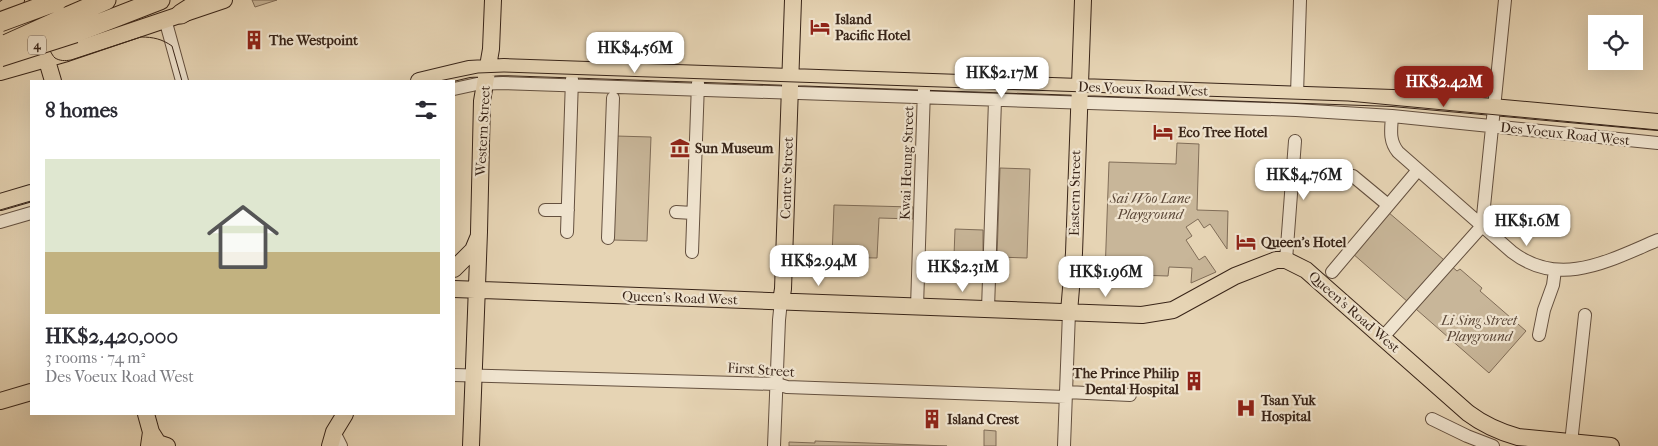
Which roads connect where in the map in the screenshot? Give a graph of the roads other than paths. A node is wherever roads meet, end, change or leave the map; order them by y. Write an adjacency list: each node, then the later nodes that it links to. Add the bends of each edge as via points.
1 (16, 0): 14 (main road)
2 (23, 0): 14 (highway)
3 (28, 0): 19 (main road)
4 (60, 0): 16 (highway, bridge)
5 (106, 0): 17 (highway, bridge)
6 (160, 0): 18 (highway, 4, bridge, via 75,33)
7 (203, 0): 15 (highway)
8 (224, 0): 15 (main road)
9 (493, 0): 20 (main road, Western Street)
10 (793, 0): 24 (main road, Centre Street)
11 (1083, 0): 31 (main road, Eastern Street)
12 (1300, 0): 35 (street)
13 (1505, 0): 40 (street)
14 (0, 12)
15 (173, 16): 19 (main road); 26 (street)
16 (0, 22)
17 (0, 47)
18 (0, 57)
19 (47, 58): 22 (main road); 25 (main road)
20 (488, 67): 21 (main road, Des Voeux Road West); 27 (main road, Des Voeux Road West); 29 (main road, Western Street)
21 (572, 69): 23 (main road, Des Voeux Road West); 30 (street)
22 (0, 72)
23 (698, 73): 24 (main road, Des Voeux Road West); 33 (street)
24 (791, 76): 28 (main road, Des Voeux Road West); 34 (main road, Centre Street)
25 (53, 80)
26 (182, 80)
27 (423, 80)
28 (925, 81): 31 (main road, Des Voeux Road West); 37 (street, Kwai Heung Street)
29 (485, 84): 30 (street, Des Voeux Road West); 32 (street, Des Voeux Road West); 58 (main road, Western Street)
30 (572, 86): 33 (street, Des Voeux Road West); 52 (street)
31 (1080, 86): 35 (main road, Des Voeux Road West); 39 (main road, Eastern Street)
32 (455, 89)
33 (698, 90): 34 (street, Des Voeux Road West); 55 (street)
34 (790, 93): 37 (street, Des Voeux Road West); 69 (main road, Centre Street)
35 (1296, 94): 40 (main road, Des Voeux Road West)
36 (613, 98): 60 (street)
37 (924, 98): 38 (street, Des Voeux Road West); 70 (street, Kwai Heung Street)
38 (995, 100): 39 (street, Des Voeux Road West); 71 (street)
39 (1079, 103): 41 (street, Des Voeux Road West); 72 (main road, Eastern Street)
40 (1494, 107): 42 (main road, Des Voeux Road West); 43 (street)
41 (1392, 116): 43 (street, Des Voeux Road West); 46 (street, via 1392,145)
42 (1658, 122)
43 (1493, 127): 45 (street, Des Voeux Road West); 57 (street)
44 (1295, 141): 47 (street)
45 (1658, 143)
46 (1418, 170): 50 (street); 57 (street)
47 (1292, 171): 50 (street, via 1352,176); 63 (street)
48 (30, 193): 49 (main road)
49 (0, 202)
50 (1388, 205): 66 (street)
51 (545, 210): 52 (street)
52 (568, 210): 59 (street)
53 (676, 212): 55 (street)
54 (30, 213): 56 (street)
55 (694, 213): 62 (street)
56 (0, 222)
57 (1482, 226): 65 (street, via 1525,261); 75 (street)
58 (480, 232): 64 (main road, Western Street, via 473,250); 68 (main road, Western Street)
59 (567, 232)
60 (608, 238)
61 (1658, 240): 65 (street, via 1587,268)
62 (692, 252)
63 (1286, 260): 72 (main road, Queen's Road West, via 1276,260 1235,276 1173,310 1142,314); 75 (main road, Queen's Road West, via 1306,270)
64 (455, 268)
65 (1555, 270): 74 (street)
66 (1332, 272)
67 (455, 289): 68 (main road, Queen's Road West)
68 (477, 290): 69 (main road, Queen's Road West); 77 (main road, Western Street)
69 (781, 301): 70 (main road, Queen's Road West); 78 (street, Centre Street)
70 (917, 307): 71 (main road, Queen's Road West)
71 (988, 309): 72 (main road, Queen's Road West)
72 (1069, 312): 80 (street, Eastern Street)
73 (1585, 314): 88 (street)
74 (1539, 335)
75 (1383, 337): 88 (main road, Queen's Road West, via 1468,413 1492,428 1518,437)
76 (455, 375): 77 (street, First Street)
77 (474, 375): 78 (street, First Street); 91 (main road, Western Street)
78 (777, 384): 80 (street, First Street, via 788,388); 92 (street, Centre Street)
79 (30, 392): 82 (main road)
80 (1066, 395): 81 (street, First Street); 93 (street, Eastern Street)
81 (1130, 395)
82 (0, 401)
83 (146, 415): 86 (main road)
84 (344, 415): 87 (main road)
85 (1432, 419): 94 (street)
86 (150, 439): 89 (main road)
87 (335, 441): 90 (main road)
88 (1571, 442): 95 (main road, Queen's Road West)
89 (167, 446)
90 (316, 446)
91 (471, 446)
92 (774, 446)
93 (1064, 446)
94 (1493, 446)
95 (1604, 446)

